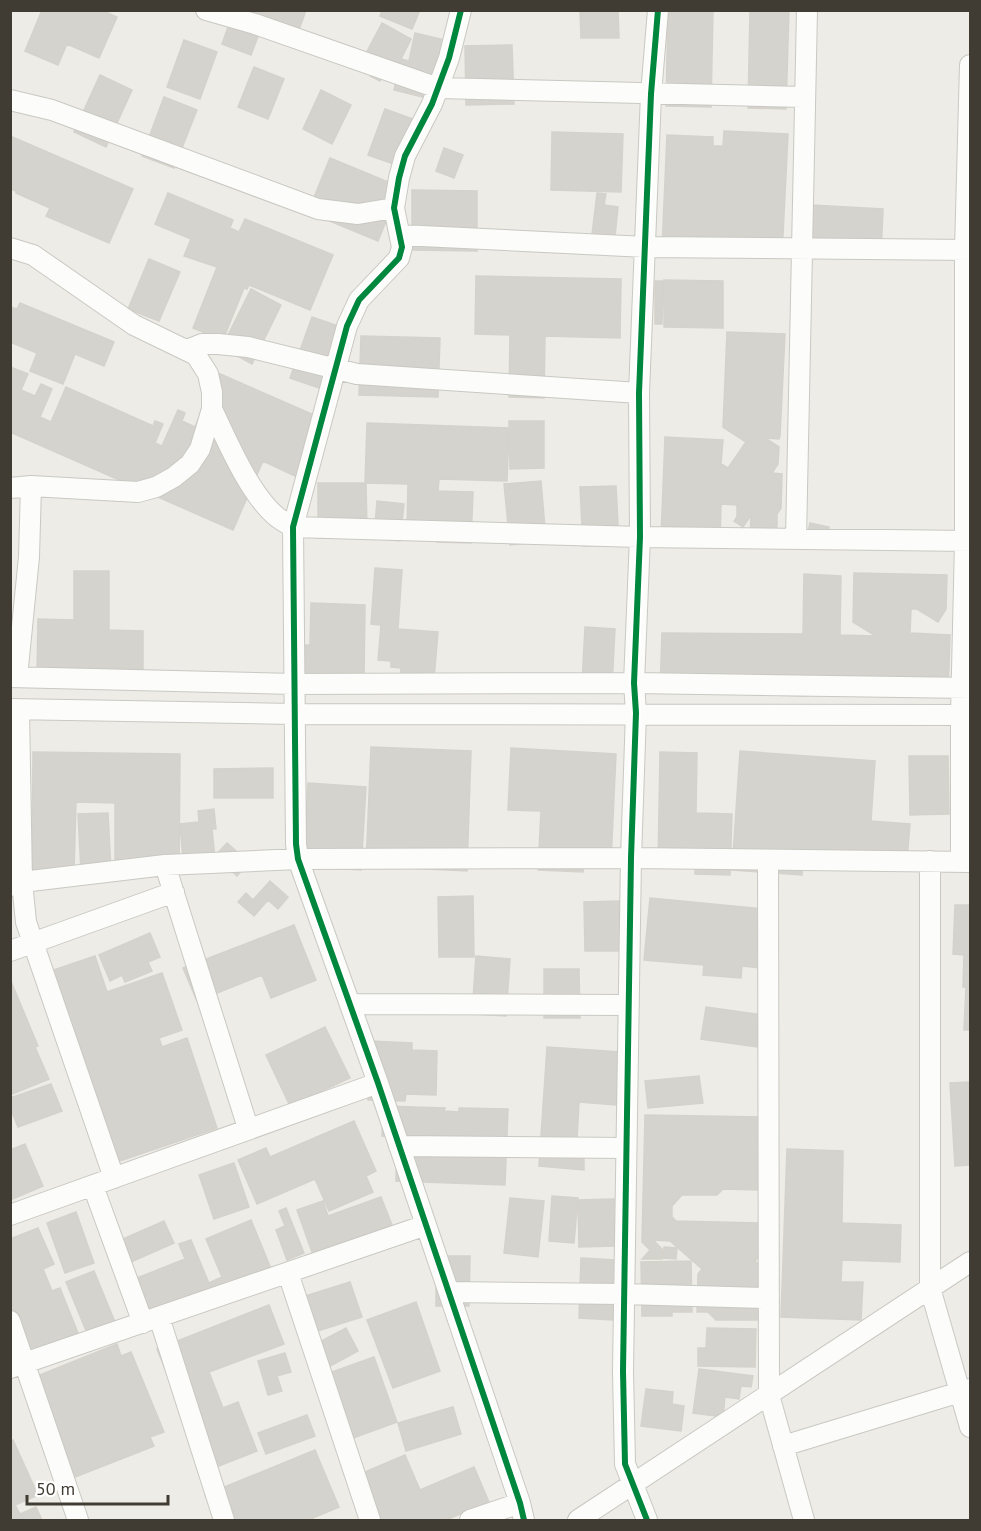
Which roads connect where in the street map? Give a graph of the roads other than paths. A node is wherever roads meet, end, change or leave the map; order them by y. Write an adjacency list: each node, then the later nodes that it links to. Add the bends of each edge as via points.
1 (206, 10): 6 (street)
2 (461, 10): 6 (street)
3 (658, 10): 7 (street)
4 (807, 10): 8 (street)
5 (970, 65): 15 (street)
6 (438, 88): 7 (street); 10 (street, via 405,156)
7 (651, 94): 8 (street); 12 (street)
8 (804, 97): 14 (street)
9 (10, 100): 10 (street, via 52,110 318,209 358,214)
10 (394, 208): 11 (street)
11 (401, 235): 12 (street); 17 (street, via 399,258 358,300)
12 (646, 247): 14 (street); 18 (street)
13 (10, 248): 16 (street, via 49,264 134,325)
14 (803, 248): 15 (street); 24 (street)
15 (968, 250): 25 (street)
16 (187, 350): 17 (street, via 202,344 248,347); 19 (street, via 196,355 208,374)
17 (336, 370): 18 (street); 22 (street)
18 (639, 393): 23 (street)
19 (212, 409): 20 (street, via 200,449 190,464 156,487 138,492); 22 (street, via 247,479 277,517)
20 (31, 486): 21 (street); 26 (street, via 29,557)
21 (10, 488)
22 (293, 527): 23 (street); 28 (street)
23 (640, 537): 24 (street); 27 (street)
24 (796, 539): 25 (street)
25 (968, 541): 29 (street)
26 (14, 677): 28 (street)
27 (634, 683): 28 (street); 29 (street); 31 (street)
28 (294, 684): 32 (street)
29 (966, 688): 33 (street)
30 (15, 709): 32 (street); 40 (street)
31 (636, 713): 32 (street); 33 (street); 34 (street)
32 (294, 714): 35 (street)
33 (966, 715): 38 (street)
34 (631, 858): 35 (street); 36 (street); 45 (street)
35 (298, 859): 39 (street); 44 (street)
36 (768, 860): 37 (street); 59 (street)
37 (930, 861): 38 (street); 56 (street)
38 (966, 862)
39 (165, 865): 40 (street); 41 (street)
40 (16, 884): 42 (street)
41 (174, 892): 42 (street); 47 (street)
42 (33, 943): 43 (street); 50 (street)
43 (10, 951)
44 (350, 1004): 45 (street); 46 (street)
45 (629, 1005): 49 (street)
46 (378, 1083): 47 (street); 48 (street)
47 (248, 1128): 50 (street)
48 (399, 1146): 49 (street); 53 (street)
49 (626, 1148): 58 (street)
50 (114, 1178): 51 (street)
51 (93, 1186): 52 (street); 60 (street)
52 (10, 1215)
53 (426, 1225): 55 (street); 57 (street)
54 (970, 1262): 56 (street)
55 (288, 1273): 60 (street); 71 (street)
56 (930, 1288): 63 (street); 64 (street)
57 (448, 1292): 58 (street); 68 (street)
58 (624, 1294): 59 (street); 67 (street, via 623,1450)
59 (768, 1298): 64 (street)
60 (151, 1320): 62 (street); 70 (street)
61 (10, 1321): 62 (street)
62 (17, 1366): 69 (street)
63 (965, 1390): 65 (street); 66 (street)
64 (769, 1395): 66 (street); 67 (street)
65 (970, 1427)
66 (783, 1446): 75 (street)
67 (632, 1485): 73 (street); 74 (street)
68 (522, 1512): 72 (street)
69 (78, 1521)
70 (224, 1521)
71 (370, 1521)
72 (470, 1521)
73 (578, 1521)
74 (647, 1521)
75 (804, 1521)

